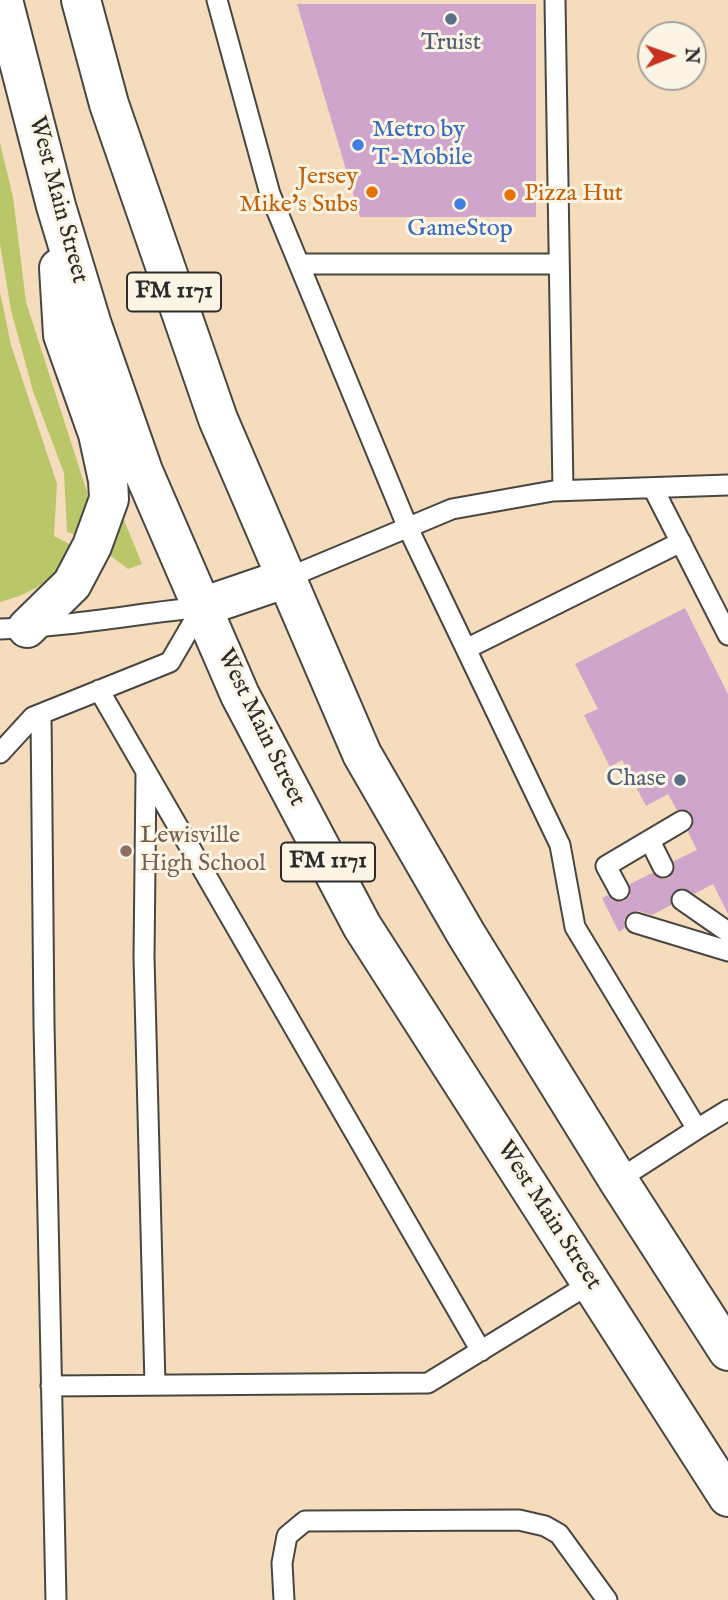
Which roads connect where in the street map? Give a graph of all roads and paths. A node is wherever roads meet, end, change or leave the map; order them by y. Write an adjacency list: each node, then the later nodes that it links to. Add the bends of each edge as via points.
1 (3, 0): 5 (main road, West Main Street / FM 1171)
2 (81, 0): 13 (main road, FM 1171, via 109,104 218,419)
3 (217, 0): 6 (lane, via 270,194)
4 (555, 0): 7 (lane)
5 (56, 206): 14 (main road, West Main Street / FM 1171, via 143,471); 15 (main road, via 63,335 98,434 109,499 72,584)
6 (300, 264): 7 (lane); 11 (lane)
7 (559, 264): 10 (lane)
8 (728, 485): 9 (lane)
9 (653, 488): 10 (lane); 12 (lane)
10 (563, 490): 11 (lane, via 452,509)
11 (408, 528): 13 (lane); 17 (lane)
12 (681, 542): 16 (lane); 17 (lane)
13 (286, 578): 14 (main road); 32 (main road, FM 1171, via 362,754 466,934)
14 (202, 607): 15 (lane); 18 (lane, via 170,662); 33 (main road, West Main Street / FM 1171, via 240,695 362,926)
15 (13, 629)
16 (728, 635)
17 (466, 649): 31 (lane, via 560,845 575,926)
18 (99, 690): 19 (lane); 21 (lane)
19 (41, 714): 20 (lane); 36 (lane)
20 (0, 753)
21 (146, 772): 34 (lane); 37 (lane, via 144,957)
22 (682, 821): 23 (lane)
23 (650, 841): 24 (lane); 25 (lane, via 606,866)
24 (663, 867)
25 (619, 890)
26 (682, 900): 28 (lane)
27 (636, 923): 29 (lane)
28 (728, 932)
29 (728, 951)
30 (728, 1110): 31 (lane)
31 (697, 1129): 32 (lane)
32 (618, 1180): 35 (main road, FM 1171)
33 (591, 1283): 34 (lane); 38 (main road, West Main Street / FM 1171)
34 (481, 1351): 37 (lane, via 428,1383)
35 (728, 1351)
36 (51, 1385): 37 (lane); 39 (lane)
37 (155, 1385)
38 (728, 1497)
39 (56, 1600)
40 (284, 1600): 41 (lane, via 282,1563 287,1536 305,1521 519,1520 559,1534)
41 (607, 1600)

